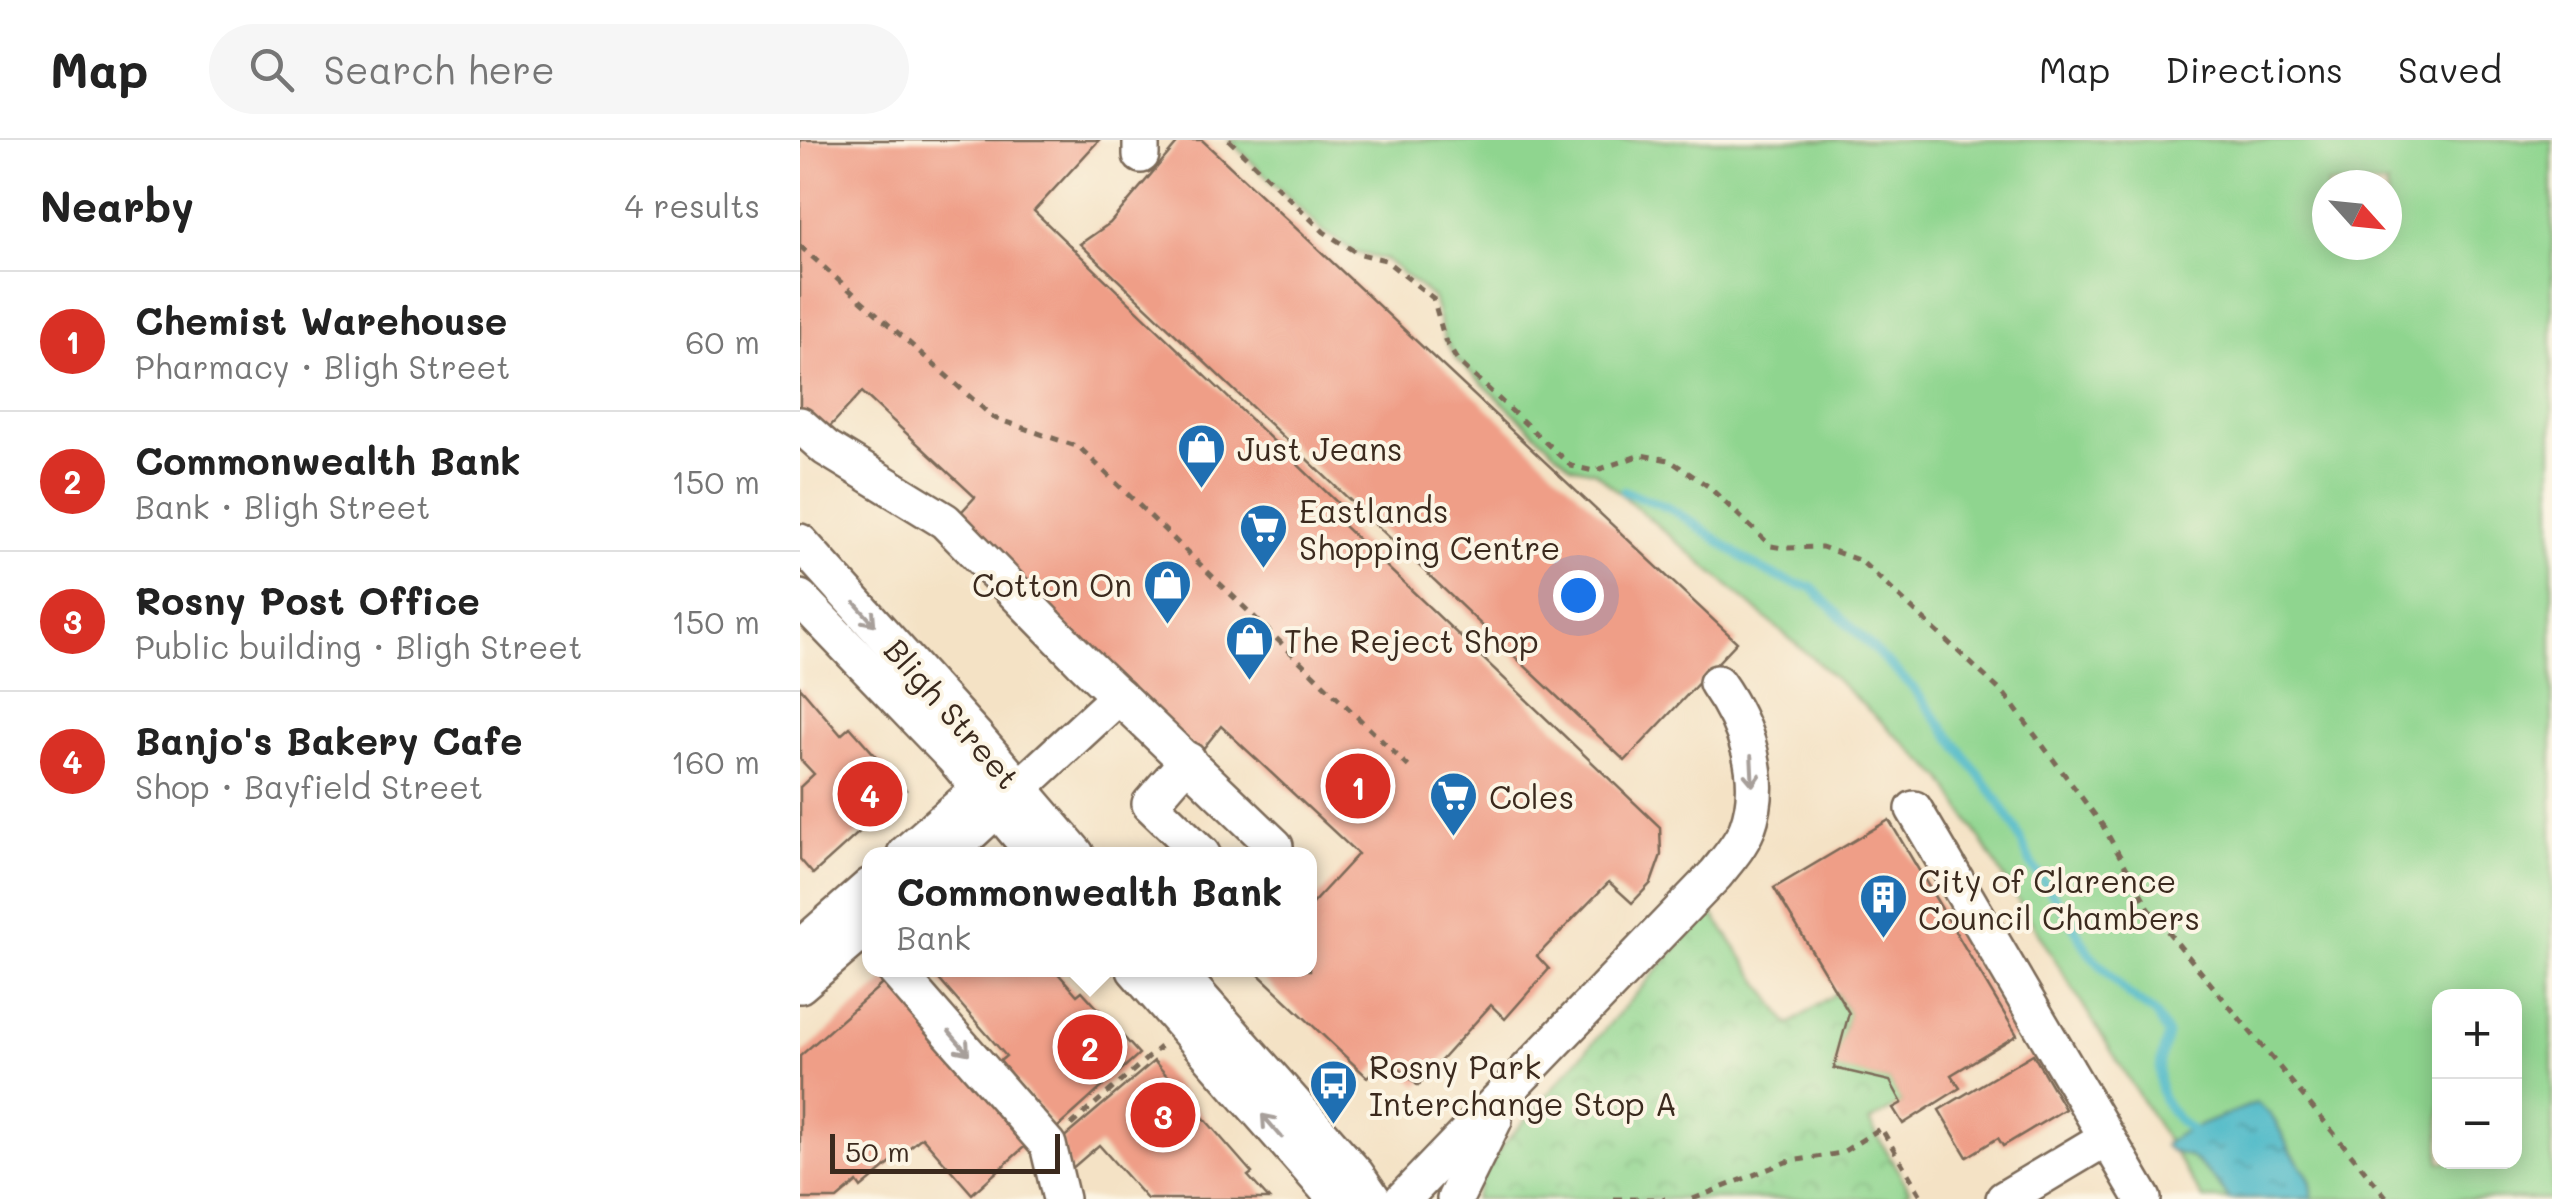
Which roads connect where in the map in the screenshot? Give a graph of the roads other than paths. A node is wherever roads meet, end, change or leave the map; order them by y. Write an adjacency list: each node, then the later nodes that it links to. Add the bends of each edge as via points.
1 (800, 425): 6 (street, via 944,521)
2 (800, 542): 3 (street, Bligh Street)
3 (829, 573): 4 (street, Bligh Street); 8 (street, Bligh Street, one-way to 8)
4 (807, 606): 8 (street, Bligh Street)
5 (1717, 683): 23 (street, one-way to 23, via 1744,726 1753,780 1747,828 1716,874)
6 (1118, 696): 7 (street); 8 (street)
7 (1188, 760): 14 (street, via 1150,804); 15 (street)
8 (999, 789): 10 (street); 11 (street); 12 (street, Bligh Street); 13 (street, Bligh Street)
9 (1914, 809): 24 (street)
10 (915, 847)
11 (953, 847)
12 (1031, 847)
13 (1068, 847)
14 (1195, 847)
15 (1274, 847)
16 (862, 893): 18 (street)
17 (862, 937): 22 (street)
18 (800, 948)
19 (900, 977): 25 (street, one-way to 25, via 1048,1144)
20 (1140, 977): 26 (street, one-way to 20)
21 (1182, 977): 27 (street)
22 (800, 985)
23 (1517, 1080): 28 (street); 29 (street)
24 (2106, 1138): 30 (street); 31 (street)
25 (1061, 1199)
26 (1336, 1199)
27 (1373, 1199)
28 (1402, 1199)
29 (1455, 1199)
30 (2004, 1199)
31 (2143, 1199)

